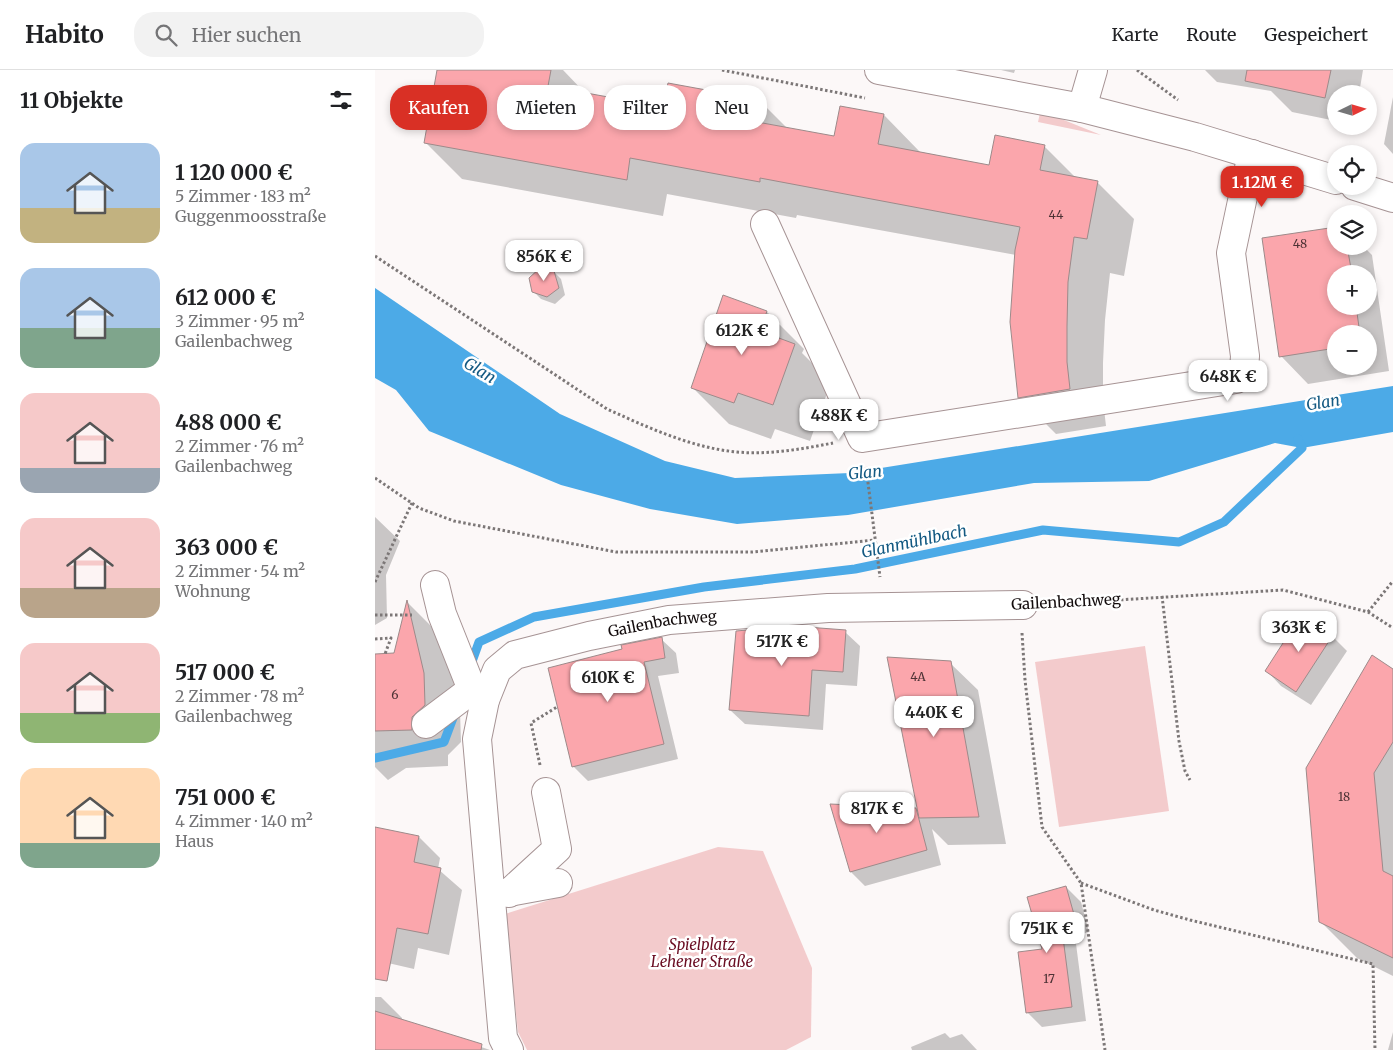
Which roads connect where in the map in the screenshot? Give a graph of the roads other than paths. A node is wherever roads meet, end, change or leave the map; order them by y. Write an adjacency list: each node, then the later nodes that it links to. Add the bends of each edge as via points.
1 (879, 70): 3 (street)
2 (1093, 70): 3 (street)
3 (1082, 108): 4 (street)
4 (1252, 154): 5 (street); 8 (street, via 1231,253 1245,356 1244,370 1236,379 1054,407 863,447)
5 (1327, 177)
6 (1377, 193): 7 (street)
7 (1393, 198)
8 (765, 224)
9 (435, 585): 11 (street, via 442,614)
10 (1023, 605): 11 (street, Gailenbachweg, via 828,608 669,620 515,655)
11 (473, 688): 12 (street); 15 (street, Gailenbachweg, via 477,739)
12 (436, 717)
13 (545, 792): 15 (street, via 557,849)
14 (558, 883): 15 (street)
15 (500, 894): 16 (street, Gailenbachweg, via 503,1038)
16 (509, 1050)

